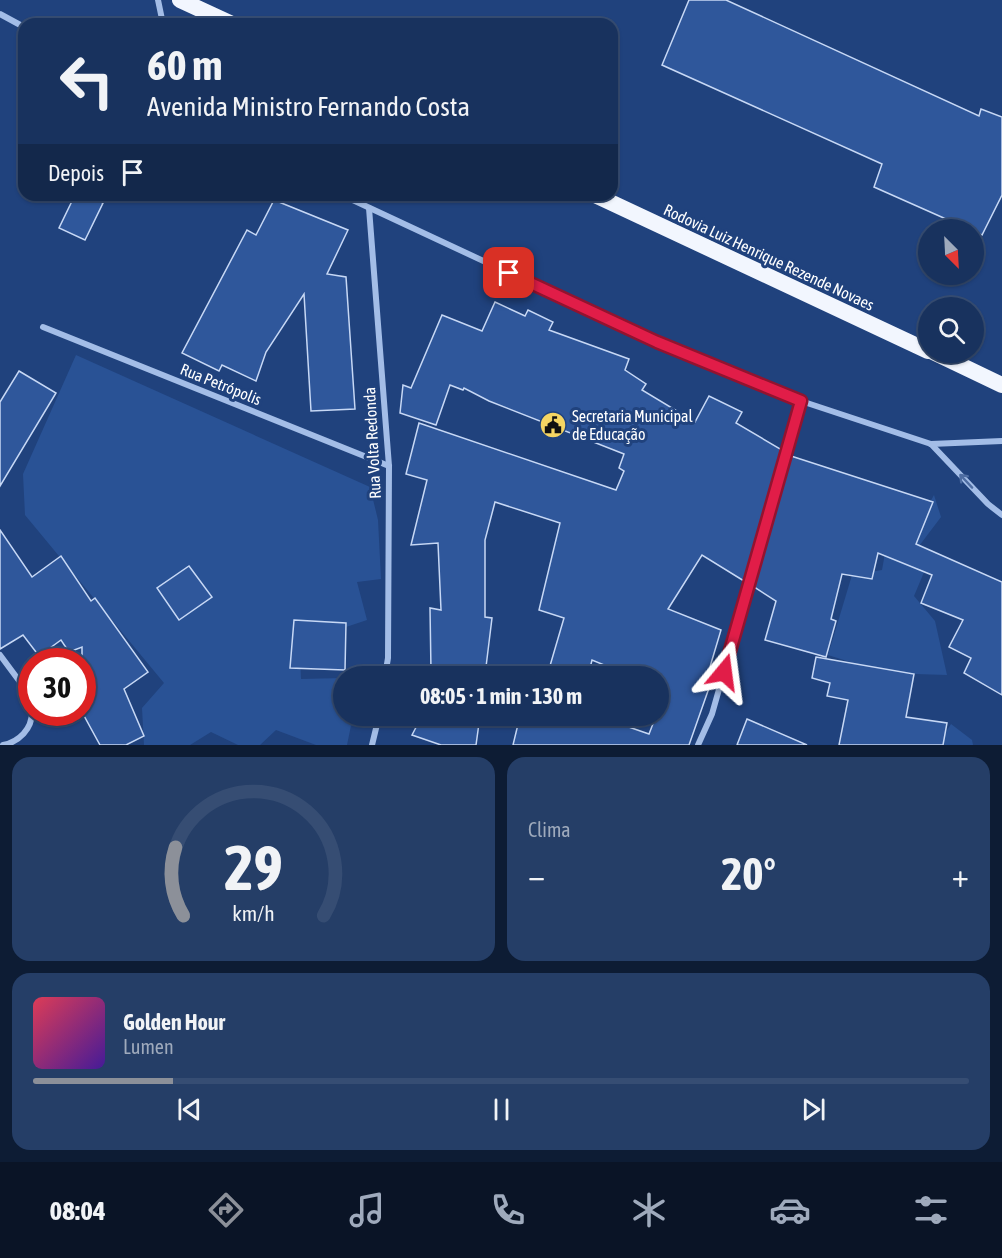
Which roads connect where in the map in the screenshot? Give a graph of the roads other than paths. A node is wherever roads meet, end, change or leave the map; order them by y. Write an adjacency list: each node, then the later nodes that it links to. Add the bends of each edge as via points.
1 (158, 0): 4 (street)
2 (180, 0): 5 (highway)
3 (0, 14): 6 (street)
4 (162, 18)
5 (219, 18)
6 (18, 24)
7 (354, 201): 9 (street)
8 (608, 201): 11 (highway, Rodovia Luiz Henrique Rezende Novaes)
9 (369, 208): 14 (street, via 648,337); 17 (street, Rua Volta Redonda)
10 (44, 327): 17 (street, Rua Petrópolis)
11 (918, 346)
12 (955, 363): 13 (highway, Rodovia Luiz Henrique Rezende Novaes)
13 (1002, 385)
14 (801, 401): 16 (street); 26 (street, via 712,714)
15 (1002, 441): 16 (street)
16 (931, 444): 18 (street, one-way to 16)
17 (389, 466): 20 (street, Rua Volta Redonda)
18 (1002, 516)
19 (0, 655): 21 (street)
20 (387, 666)
21 (18, 679)
22 (29, 726): 24 (street, via 17,740)
23 (376, 726): 25 (street)
24 (3, 745)
25 (372, 745)
26 (698, 745)

